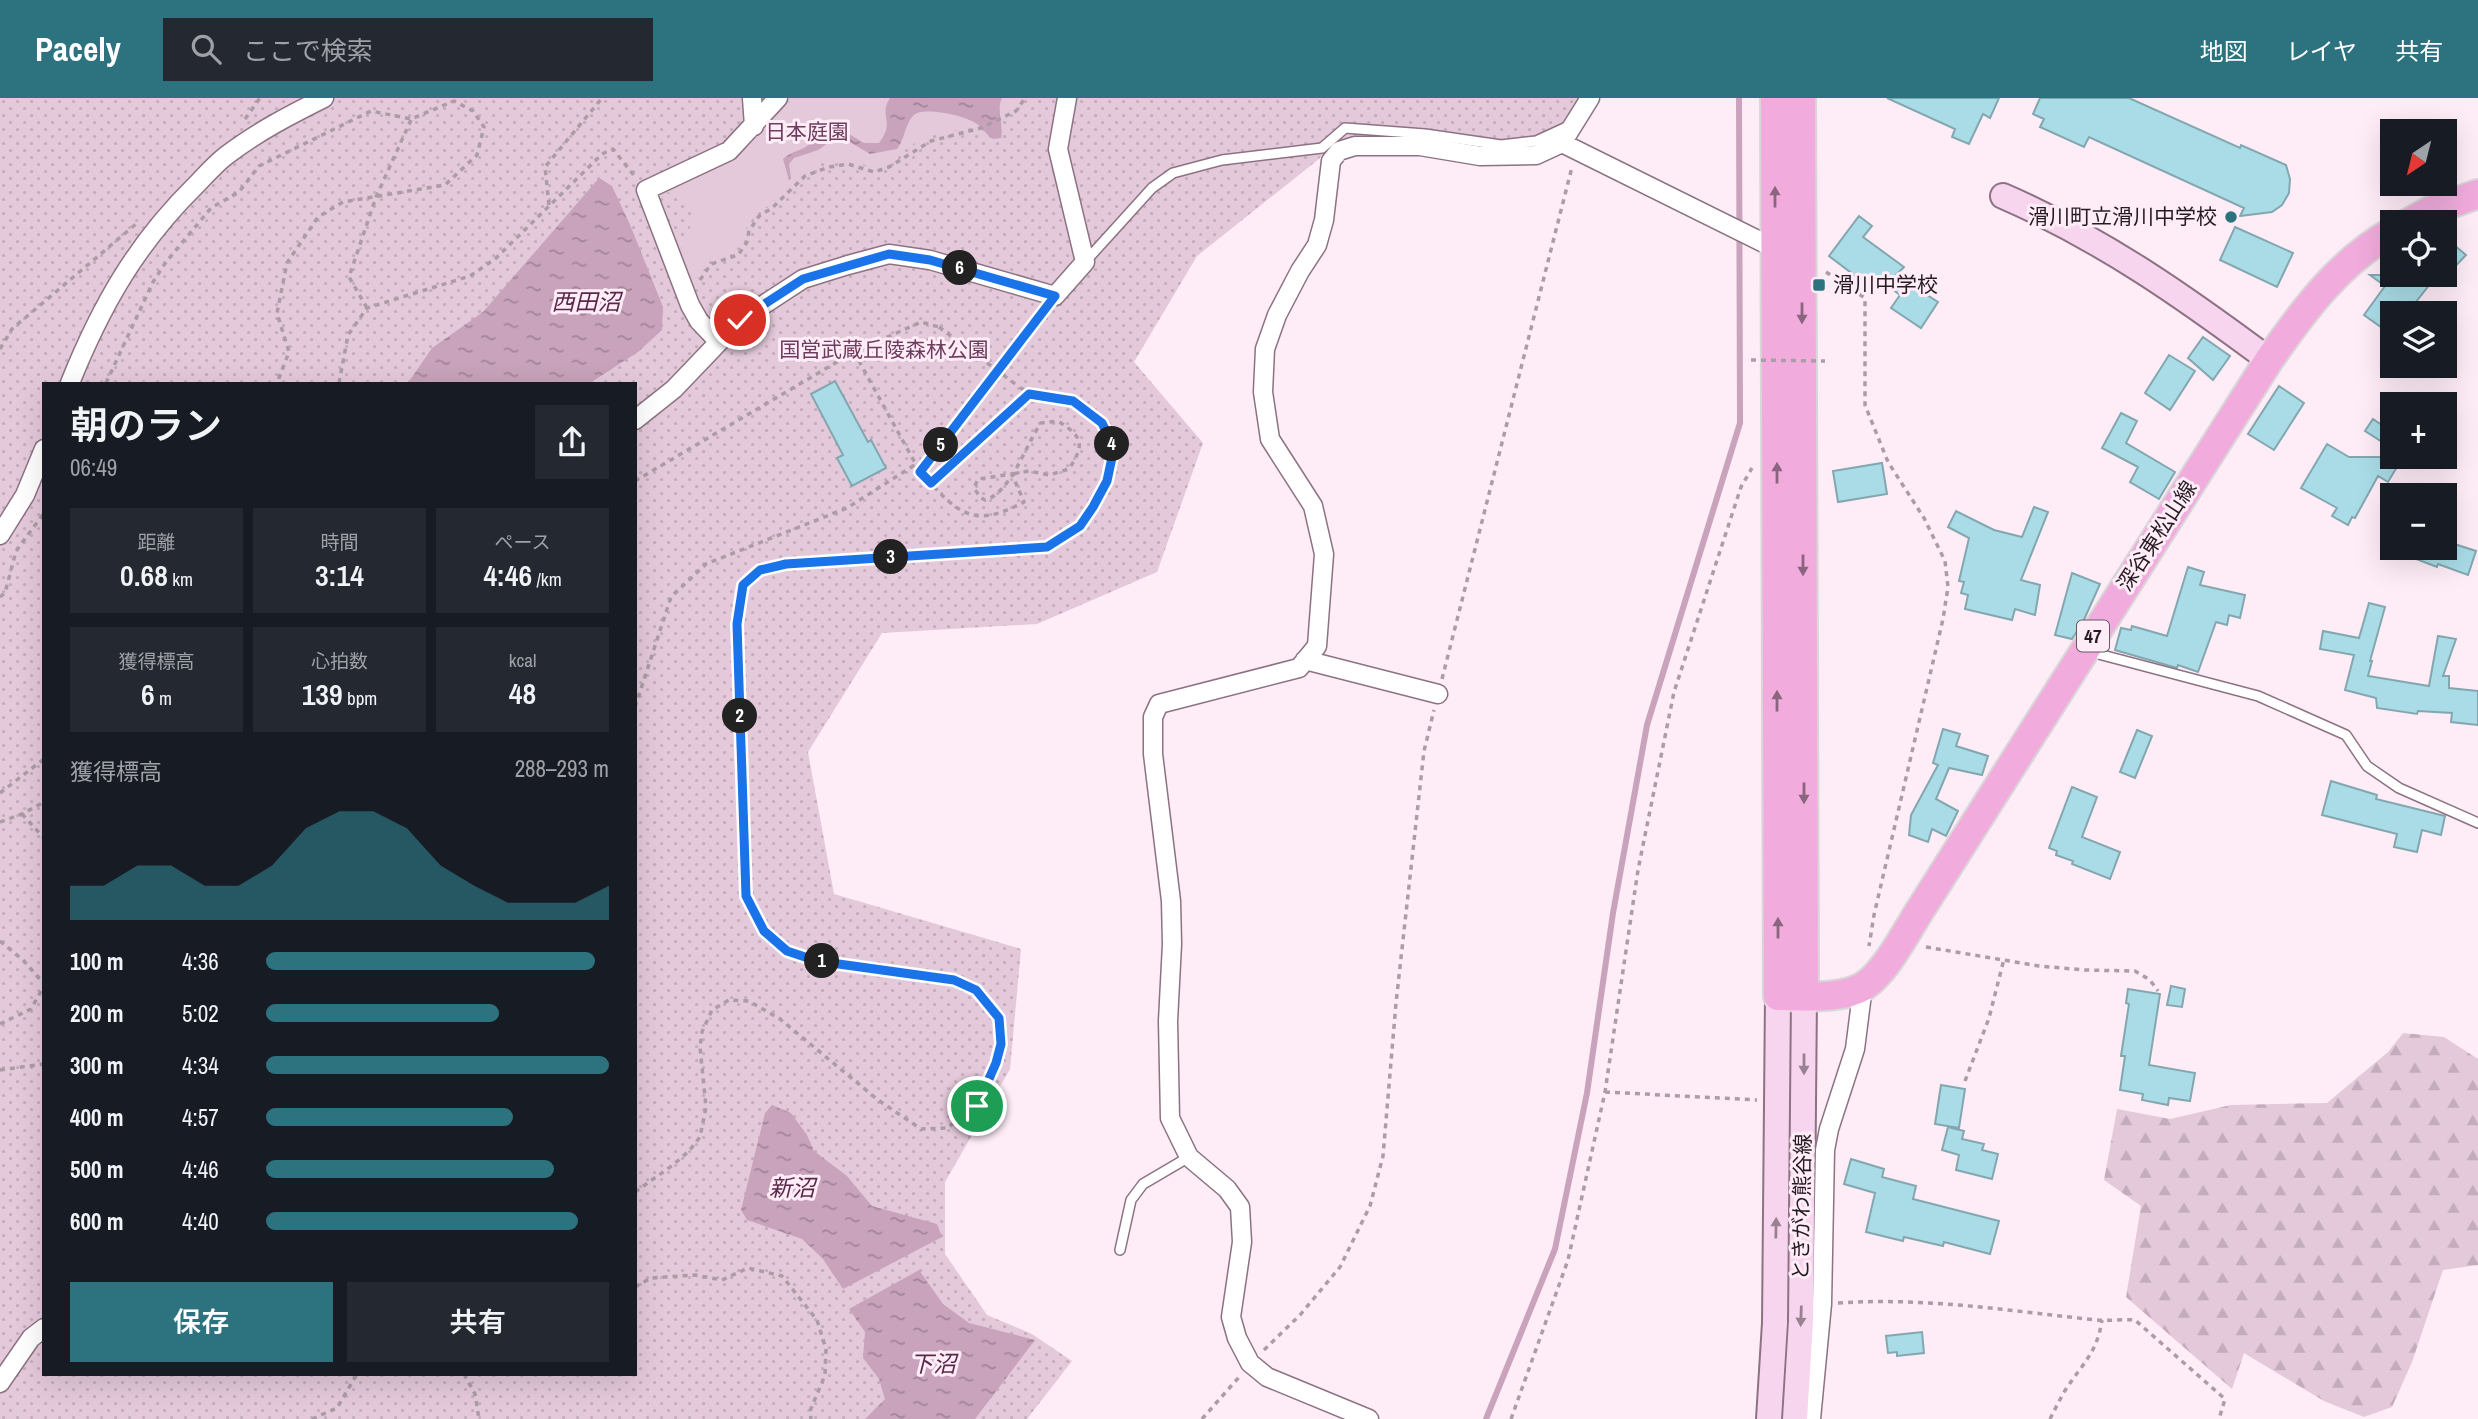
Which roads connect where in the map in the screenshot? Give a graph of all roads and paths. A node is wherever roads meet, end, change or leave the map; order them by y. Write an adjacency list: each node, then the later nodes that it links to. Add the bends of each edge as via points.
1 (324, 98): 34 (street, via 265,128 225,156 183,198 111,293)
2 (602, 98): 18 (path, via 544,167)
3 (752, 98): 12 (street)
4 (778, 98): 12 (street)
5 (1025, 98): 26 (path, via 1016,111 981,128 931,141 889,167 874,172 848,164 805,177 759,216 738,255 710,264)
6 (1067, 98): 24 (street, via 1058,149)
7 (1590, 98): 11 (street)
8 (1775, 98): 22 (main road, one-way to 8)
9 (1801, 98): 23 (main road)
10 (411, 119): 17 (path); 17 (path, via 454,101 473,111 484,127 477,155 445,185); 35 (path, via 371,111 259,166 239,192 211,208 166,262)
11 (1576, 123): 13 (street); 24 (lane, via 1536,141 1501,145 1345,128 1322,148 1222,160 1173,173 1152,188)
12 (754, 126): 14 (street, via 729,151)
13 (1569, 147): 22 (street); 51 (street, via 1536,155 1480,156 1420,146 1355,146 1339,151 1331,161 1317,245 1277,315 1265,349 1263,391 1270,439 1313,506 1324,554 1317,646); 52 (path)
14 (646, 190): 18 (path, via 612,149); 26 (street)
15 (2478, 194): 19 (main road)
16 (2003, 196): 32 (main road, via 2092,239 2189,300)
17 (376, 197): 27 (path, via 349,277); 36 (path, via 343,202 318,218 287,264 277,313 289,352)
18 (550, 205): 27 (path, via 470,276)
19 (2433, 210)
20 (138, 223): 29 (path, via 12,329)
21 (2380, 240): 32 (main road, 深谷東松山線 / 47, via 2330,281)
22 (1776, 250): 23 (street); 69 (main road, one-way to 22)
23 (1802, 261): 63 (path, via 1865,298 1865,405 1888,462 1945,561 1948,587); 69 (main road, one-way to 69)
24 (1085, 262): 25 (street)
25 (1055, 296): 28 (street, via 930,260 889,254 803,279 740,320); 43 (path)
26 (688, 298): 28 (street, via 699,321)
27 (367, 308): 37 (path, via 348,335)
28 (719, 342): 39 (street, via 674,389)
29 (0, 349)
30 (854, 352): 38 (path, bridge, via 920,322 939,327); 42 (path); 45 (path)
31 (1751, 360): 33 (path, bridge)
32 (2269, 360): 50 (main road, 深谷東松山線 / 47)
33 (1825, 361)
34 (70, 382)
35 (106, 382)
36 (277, 382)
37 (339, 382)
38 (1029, 394): 46 (path); 77 (path, via 1073,401 1102,423 1114,448 1107,481 1080,526 1047,547 786,564 760,570 743,585 737,624 746,896 764,931 787,951 817,961 954,980 976,990 999,1018 1001,1044 977,1106 947,1128 921,1129 877,1100 780,1019 749,1001 729,1000 712,1010 702,1032 706,1107 700,1137 673,1165)
39 (637, 417)
40 (42, 454): 48 (street, via 25,495)
41 (1755, 463): 74 (path, via 1741,487 1674,692 1638,870)
42 (916, 464): 43 (path); 53 (path, via 847,508 706,564 671,597)
43 (920, 472): 46 (path)
44 (1012, 474): 44 (path, via 978,479 974,488 985,500 993,498); 44 (path, via 1041,423 1058,421 1074,431 1080,442 1079,454 1069,469 1049,475); 46 (path, via 1024,502 985,516 962,512)
45 (637, 480)
46 (931, 483)
47 (42, 516): 49 (path, via 16,551)
48 (0, 535)
49 (0, 597)
50 (2084, 651): 59 (lane, via 2258,696 2346,735 2367,766 2399,788); 61 (main road, 深谷東松山線 / 47)
51 (1305, 660): 52 (street); 76 (street, via 1299,667 1159,704 1153,717 1153,754 1171,901 1170,1118)
52 (1438, 694): 83 (path, via 1424,751 1383,1156 1370,1206 1340,1267)
53 (637, 700)
54 (42, 761): 55 (path)
55 (0, 793)
56 (42, 803): 57 (path)
57 (22, 814): 58 (path); 60 (path)
58 (0, 822)
59 (2478, 823)
60 (42, 836)
61 (1902, 938): 64 (path, via 1926,947); 66 (main road, 深谷東松山線 / 47)
62 (0, 941): 65 (path)
63 (1868, 951)
64 (2004, 959): 68 (path, via 2039,966 2136,971); 73 (path, via 1989,1018)
65 (42, 983)
66 (1863, 986): 69 (main road, via 1828,995); 80 (street, via 1855,1049 1825,1150)
67 (42, 989): 70 (path, via 31,1009)
68 (2158, 991)
69 (1791, 996): 93 (main road, ときがわ熊谷線, one-way to 69); 94 (main road, ときがわ熊谷線, one-way to 94, via 1801,1307)
70 (0, 1024)
71 (42, 1064): 72 (path)
72 (0, 1070)
73 (1965, 1081)
74 (1605, 1092): 75 (path); 92 (path, via 1568,1260)
75 (1763, 1101)
76 (1189, 1157): 78 (lane, via 1143,1184 1131,1200); 83 (street, via 1227,1189 1240,1207 1242,1242 1231,1317)
77 (637, 1191)
78 (1121, 1250)
79 (637, 1286): 89 (path, via 651,1279 695,1275 722,1280 748,1268 782,1276 817,1320 826,1349 825,1375)
80 (1822, 1304): 81 (path, via 1939,1302); 95 (street)
81 (2102, 1320): 96 (path, via 2093,1353); 97 (path, via 2135,1320 2225,1399)
82 (42, 1330): 86 (street)
83 (1251, 1363): 90 (path); 91 (street, via 1267,1377)
84 (357, 1376): 87 (path, via 337,1408)
85 (465, 1376): 88 (path)
86 (0, 1383)
87 (312, 1419)
88 (480, 1419)
89 (811, 1419)
90 (1202, 1419)
91 (1369, 1419)
92 (1511, 1419)
93 (1769, 1419)
94 (1795, 1419)
95 (1811, 1419)
96 (2050, 1419)
97 (2219, 1419)

